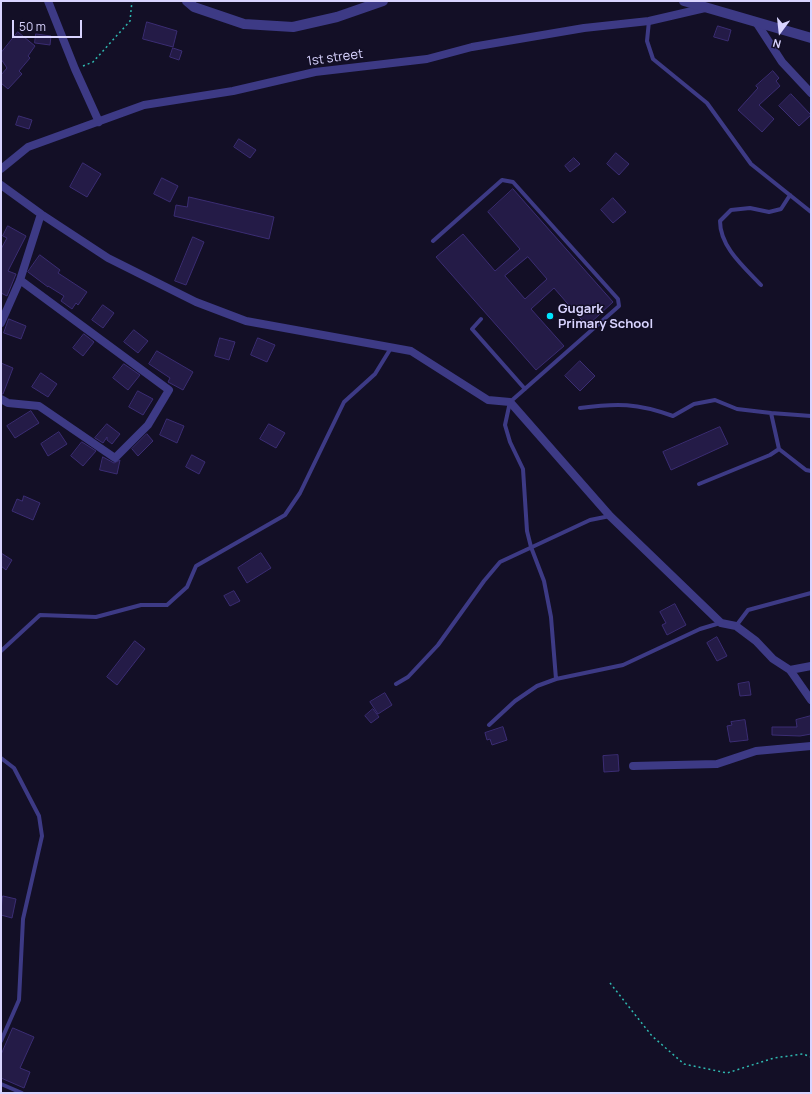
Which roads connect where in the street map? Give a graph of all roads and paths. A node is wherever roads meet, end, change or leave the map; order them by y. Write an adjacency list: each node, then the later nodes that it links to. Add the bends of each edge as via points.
1 (48, 1): 10 (street)
2 (132, 1): 10 (path, via 130,21 93,62)
3 (187, 1): 4 (street, via 194,7 244,24 293,26 337,17)
4 (384, 1)
5 (684, 1): 6 (street)
6 (706, 8): 7 (street, 1st street); 8 (street)
7 (648, 21): 12 (street, 1st street, via 584,28 479,46 427,59 315,72 233,91 144,105); 15 (lane, via 647,41 654,59 706,103 751,164)
8 (756, 22): 9 (street); 11 (street, via 782,62)
9 (811, 38)
10 (75, 70): 12 (street)
11 (811, 93)
12 (99, 122): 13 (street, 1st street, via 28,147)
13 (1, 169)
14 (1, 185): 17 (street)
15 (790, 195): 16 (lane); 20 (lane, via 781,208 769,212 750,208 731,210 720,220 720,232 734,257)
16 (811, 212)
17 (41, 214): 19 (street); 23 (street, via 108,258 196,302 246,321)
18 (433, 241): 24 (lane, via 502,180 513,182 618,299 619,306)
19 (20, 280): 22 (street); 25 (street, via 169,390 148,425 116,458 39,406 8,403)
20 (761, 285)
21 (482, 320): 24 (lane, via 472,328)
22 (1, 323)
23 (392, 347): 26 (street, via 411,351 488,400); 38 (lane, via 374,374 344,402 300,493 286,515 196,566 187,587 168,605 141,605 96,617 40,615)
24 (525, 389): 26 (lane)
25 (1, 399)
26 (510, 402): 33 (street); 34 (lane, via 505,425 523,469 527,530)
27 (580, 408): 28 (lane, via 613,404 648,407 673,416 694,404 715,400 737,409)
28 (771, 413): 29 (lane); 30 (lane)
29 (811, 416)
30 (779, 449): 31 (lane, via 806,470); 32 (lane)
31 (811, 471)
32 (699, 484)
33 (610, 516): 34 (lane, via 590,520); 36 (street)
34 (531, 548): 41 (lane, via 544,580 551,617); 42 (lane, via 500,562 438,644 408,677)
35 (811, 593): 37 (lane, via 748,610)
36 (721, 622): 37 (street); 41 (lane, via 623,664)
37 (736, 626): 40 (street, via 756,641 773,659)
38 (1, 651)
39 (811, 666): 40 (street)
40 (790, 670): 43 (street)
41 (556, 679): 44 (lane, via 537,686 515,701)
42 (396, 684)
43 (811, 700)
44 (489, 725)
45 (811, 746): 47 (street, via 756,751 717,764)
46 (1, 758): 49 (lane, via 14,768 39,816 42,836 23,919 19,1000)
47 (633, 766)
48 (610, 983): 50 (path, via 652,1036 684,1064 727,1073 774,1058 803,1054)
49 (1, 1041)
50 (811, 1057)
51 (1, 1084): 52 (lane)
52 (22, 1093)

